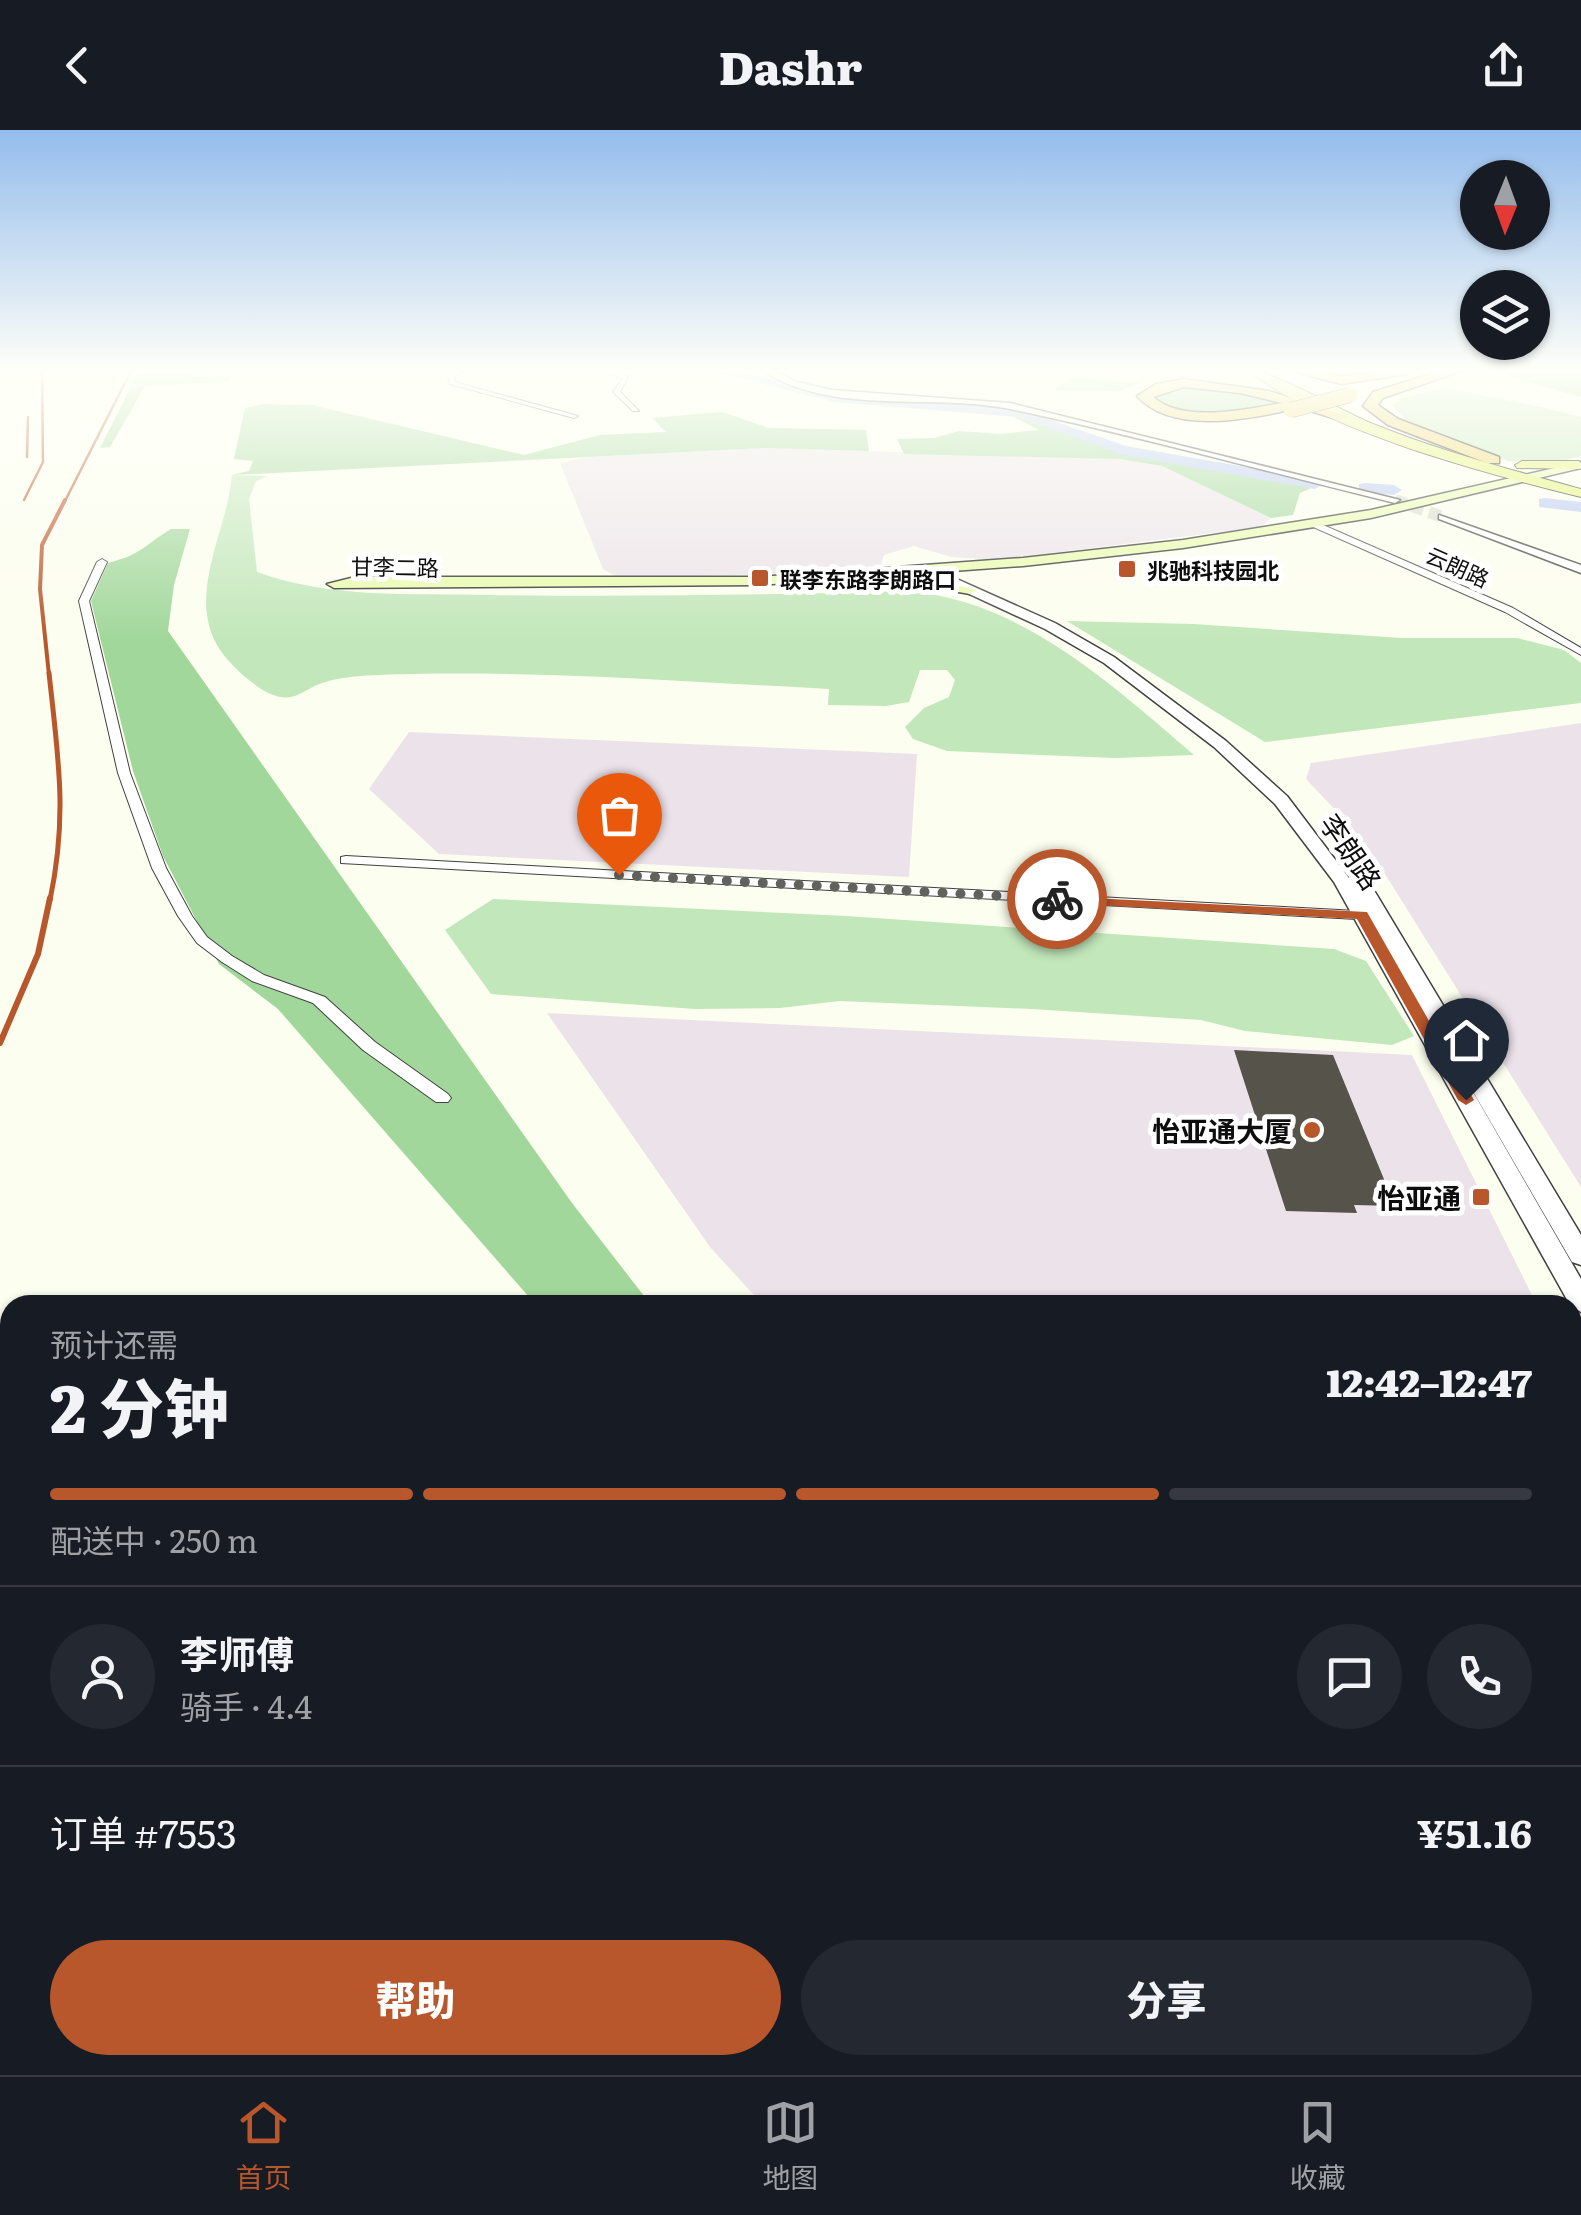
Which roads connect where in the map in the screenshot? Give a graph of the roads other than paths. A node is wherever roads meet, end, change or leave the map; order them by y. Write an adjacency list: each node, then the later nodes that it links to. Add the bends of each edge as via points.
1 (1230, 460): 11 (street)
2 (1478, 460): 5 (main road)
3 (1479, 460): 5 (main road)
4 (1480, 460): 5 (highway)
5 (1485, 462): 6 (main road); 7 (main road); 9 (main road, via 1498,476)
6 (1580, 467): 7 (main road, 甘李二路)
7 (1538, 477): 8 (main road); 9 (main road, 甘李二路); 10 (main road)
8 (1581, 485)
9 (1495, 487): 10 (main road); 13 (main road, 甘李二路, via 1407,512)
10 (1581, 493)
11 (1395, 500)
12 (1443, 517): 16 (street)
13 (1318, 526): 15 (main road, 甘李二路); 17 (main road, 甘李二路); 21 (street, 云朗路, via 1509,610)
14 (102, 562): 24 (street, via 84,601 115,735 159,868 185,916 227,959 319,1000)
15 (1006, 569): 17 (main road, 甘李二路); 20 (main road, via 986,580)
16 (1581, 569)
17 (941, 572): 18 (main road, 甘李二路); 18 (main road, 甘李二路, via 759,582 334,584 696,588); 19 (street, 李朗路); 20 (street, 李朗路)
18 (873, 580): 19 (main road)
19 (970, 590): 23 (street, 李朗路, via 1080,642 1220,744 1302,824)
20 (992, 593): 23 (street, 李朗路, via 1093,640 1271,772 1320,825)
21 (1581, 652)
22 (346, 860): 23 (street)
23 (1371, 916): 25 (street, 李朗路); 26 (street, 李朗路)
24 (442, 1098)
25 (1581, 1256)
26 (1577, 1295)

